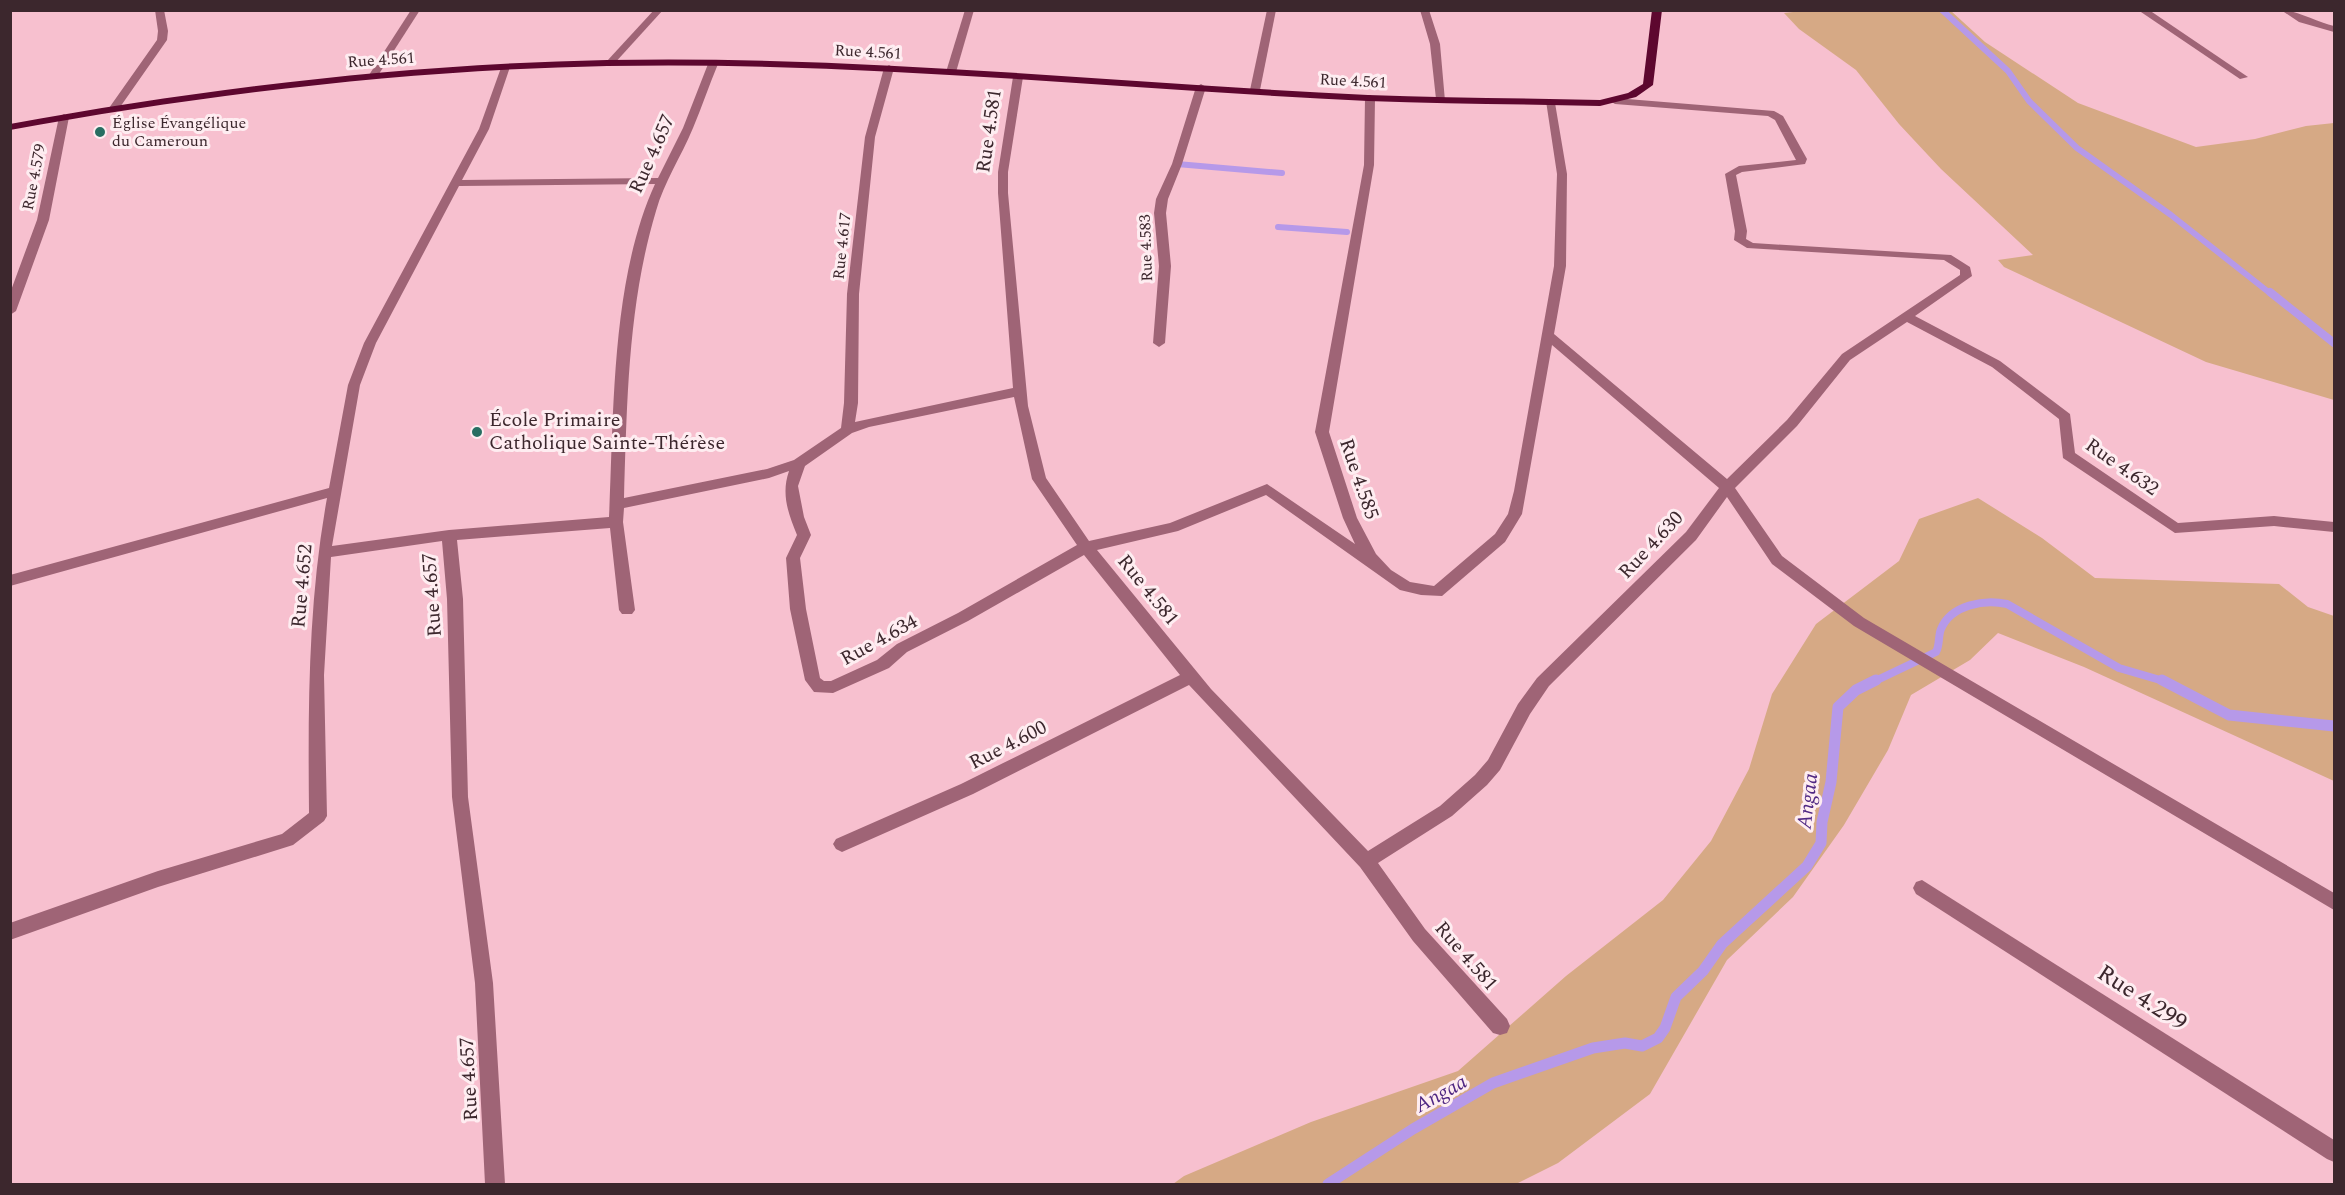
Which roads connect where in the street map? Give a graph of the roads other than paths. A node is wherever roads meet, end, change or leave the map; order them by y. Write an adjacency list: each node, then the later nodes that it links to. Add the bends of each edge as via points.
1 (159, 10): 25 (street, via 162,40)
2 (416, 10): 16 (street)
3 (659, 10): 11 (street)
4 (970, 10): 15 (street)
5 (1272, 10): 20 (street)
6 (1424, 10): 22 (street, via 1435,44)
7 (1657, 10): 23 (main road, Rue 4.561, via 1648,85)
8 (2142, 10): 17 (street)
9 (2285, 10): 10 (street, via 2292,16)
10 (2334, 29)
11 (610, 63): 12 (main road, Rue 4.561); 13 (main road, Rue 4.561)
12 (713, 64): 14 (main road, Rue 4.561); 28 (street, Rue 4.657)
13 (505, 67): 16 (main road, Rue 4.561); 29 (street, Rue 4.652, via 484,129)
14 (889, 68): 15 (main road, Rue 4.561); 35 (street, Rue 4.617, via 870,137 853,294)
15 (951, 72): 18 (main road, Rue 4.561)
16 (374, 75): 25 (main road, Rue 4.561)
17 (2242, 76)
18 (1018, 77): 19 (main road, Rue 4.561); 34 (street, Rue 4.581, via 1003,193)
19 (1201, 87): 20 (main road, Rue 4.561); 33 (street, Rue 4.583, via 1162,199 1165,266)
20 (1255, 90): 21 (main road, Rue 4.561)
21 (1370, 98): 22 (main road, Rue 4.561); 45 (street, Rue 4.585, via 1370,165 1321,426 1340,494)
22 (1441, 99): 24 (main road, Rue 4.561)
23 (1615, 100): 24 (main road, Rue 4.561); 31 (street, Rue 4.630, via 1770,113 1779,118 1802,159 1793,164 1739,169 1730,174 1740,240 1751,246 1947,257 1966,269 1966,276)
24 (1550, 103): 32 (street, Rue 4.585, via 1562,174 1560,266)
25 (114, 108): 26 (main road, Rue 4.561)
26 (64, 117): 27 (main road, Rue 4.561); 30 (street, Rue 4.579, via 43,220)
27 (10, 127)
28 (663, 181): 29 (street); 39 (street, Rue 4.657, via 650,209 626,318)
29 (454, 183): 38 (street, Rue 4.652, via 370,343 354,385)
30 (10, 311)
31 (1907, 317): 37 (street, Rue 4.630, via 1840,363 1792,423); 41 (street, Rue 4.632, via 1977,353 2028,387 2065,417 2068,455 2175,528 2274,521)
32 (1548, 335): 37 (street); 45 (street, Rue 4.585, via 1521,491 1515,514 1500,538 1437,592 1406,587)
33 (1159, 343)
34 (1020, 392): 35 (street, via 891,417); 43 (street, Rue 4.581, via 1039,479)
35 (848, 430): 36 (street)
36 (799, 463): 39 (street, via 770,473); 43 (street, Rue 4.634, via 791,486 804,535 793,558 798,609 813,680 820,688 833,687 883,664 902,648)
37 (1727, 487): 50 (street, Rue 4.630, via 1692,536 1543,682 1494,765 1480,780 1446,811); 52 (street, via 1777,560 1859,622)
38 (336, 491): 44 (street, Rue 4.652); 46 (street)
39 (617, 504): 40 (street, Rue 4.657)
40 (616, 522): 42 (street, Rue 4.657); 47 (street)
41 (2334, 527)
42 (449, 535): 44 (street); 56 (street, Rue 4.657, via 455,599 460,797 484,983)
43 (1086, 547): 45 (street, Rue 4.634, via 1173,526 1267,489); 48 (street, Rue 4.581)
44 (324, 553): 53 (street, Rue 4.652, via 316,675 318,816 286,840 158,879)
45 (1375, 564)
46 (10, 581)
47 (627, 610)
48 (1191, 677): 49 (street, Rue 4.600, via 967,789); 50 (street, Rue 4.581)
49 (842, 844)
50 (1366, 861): 54 (street, Rue 4.581, via 1419,935)
51 (1922, 888): 55 (street, Rue 4.299)
52 (2334, 902)
53 (10, 932)
54 (1500, 1026)
55 (2334, 1152)
56 (495, 1185)

